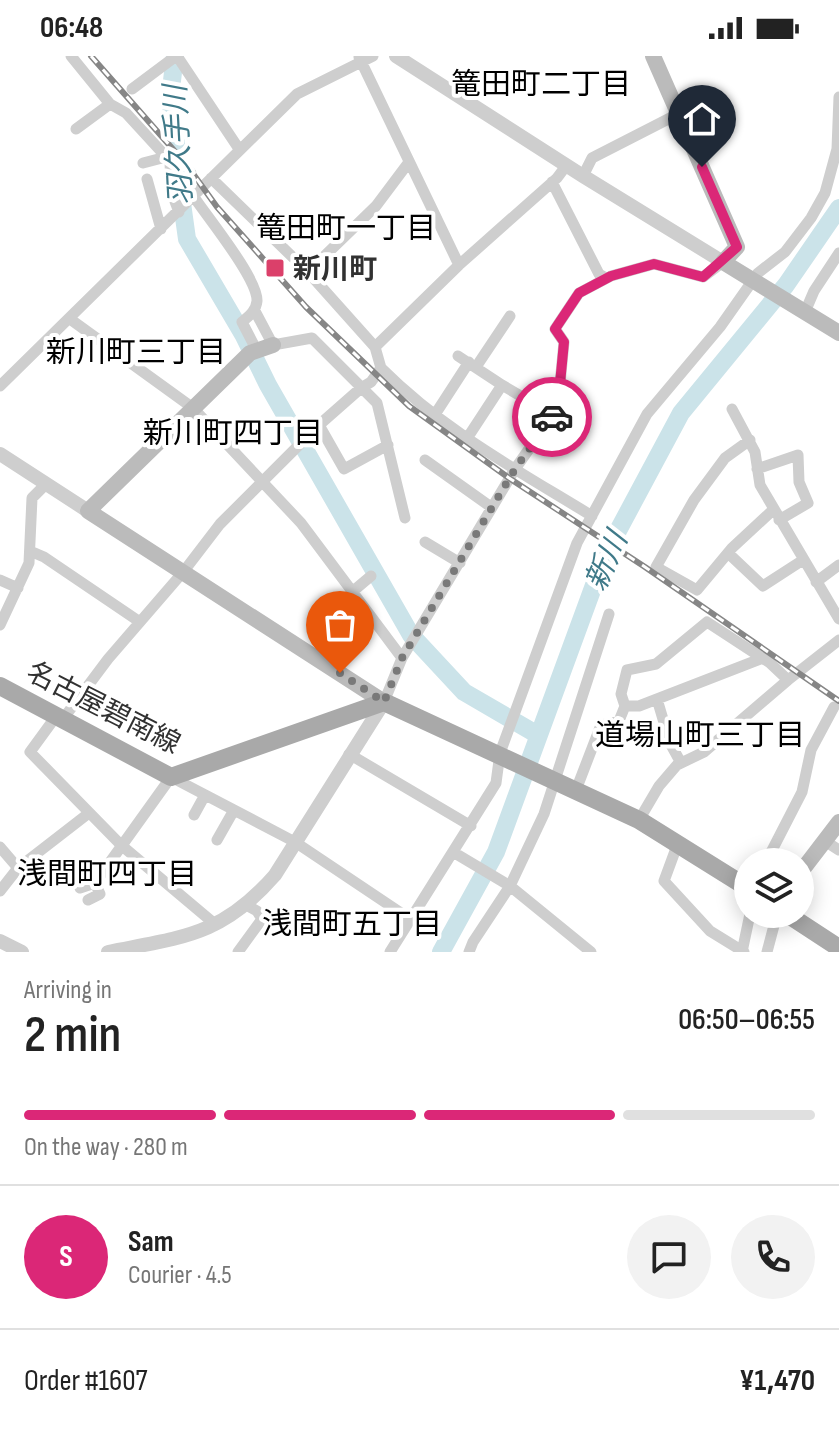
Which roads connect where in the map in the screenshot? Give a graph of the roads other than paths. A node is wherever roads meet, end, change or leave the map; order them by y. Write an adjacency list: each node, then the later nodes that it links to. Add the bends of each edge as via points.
1 (71, 56): 8 (street)
2 (177, 56): 6 (street); 11 (street)
3 (396, 56): 15 (street)
4 (653, 56): 9 (main road)
5 (365, 58): 11 (street, via 297,94); 13 (street)
6 (132, 89)
7 (839, 97): 28 (street, via 837,149 825,193 785,252 758,273)
8 (110, 104): 10 (street); 12 (street, via 126,113)
9 (678, 114): 16 (street, via 592,158); 24 (main road, via 737,247)
10 (76, 129)
11 (239, 149): 17 (street)
12 (166, 157): 14 (street); 21 (street)
13 (409, 162): 25 (street); 26 (street, via 376,206)
14 (143, 163)
15 (566, 166): 16 (street); 19 (street)
16 (583, 176): 24 (street)
17 (211, 178): 20 (street); 26 (street)
18 (147, 179): 22 (street)
19 (552, 182): 25 (street); 27 (street, via 599,274)
20 (194, 197): 21 (street); 30 (street, via 253,281)
21 (179, 212): 22 (street)
22 (161, 229): 32 (street)
23 (839, 253): 29 (street)
24 (723, 262): 27 (street, via 703,277 654,264); 28 (main road)
25 (459, 265): 35 (street)
26 (308, 272): 35 (street)
27 (606, 278): 44 (street, via 579,293 555,329 564,342)
28 (755, 282): 29 (main road); 59 (street, via 647,414)
29 (802, 310): 33 (main road)
30 (255, 311): 34 (street); 36 (street, via 242,322)
31 (510, 316): 37 (street)
32 (70, 319): 40 (street); 42 (street)
33 (839, 333)
34 (273, 345): 36 (main road); 41 (street, via 312,338)
35 (375, 347): 38 (street)
36 (256, 349): 42 (main road)
37 (468, 361): 39 (street); 45 (street)
38 (381, 368): 41 (street); 45 (street)
39 (502, 385): 44 (street); 47 (street)
40 (0, 386)
41 (361, 388): 46 (street); 49 (street, via 377,403)
42 (193, 408): 54 (street); 57 (main road)
43 (732, 409): 48 (street)
44 (553, 415): 52 (street)
45 (434, 416): 47 (street)
46 (319, 425): 49 (street, via 344,469); 54 (street)
47 (466, 440): 52 (street)
48 (750, 440): 53 (street); 63 (street, via 725,458 656,567 697,590)
49 (388, 445): 60 (street)
50 (0, 454): 55 (street)
51 (425, 460): 56 (street)
52 (515, 469): 56 (street); 59 (street)
53 (757, 469): 58 (street); 58 (street, via 798,455 799,482 808,503)
54 (264, 480): 67 (street); 72 (street)
55 (46, 484): 57 (street); 62 (street, via 32,498)
56 (491, 507): 65 (street)
57 (88, 511): 67 (main road)
58 (776, 515): 63 (street); 64 (street)
59 (592, 516): 88 (street, via 577,543)
60 (405, 518)
61 (425, 542): 65 (street)
62 (30, 551): 71 (street); 75 (street)
63 (728, 553): 64 (street, via 763,586)
64 (803, 560): 70 (street)
65 (460, 563): 78 (street)
66 (839, 565): 70 (street)
67 (184, 571): 75 (street); 83 (main road)
68 (371, 576): 72 (street)
69 (0, 580): 71 (street)
70 (816, 582): 74 (street)
71 (18, 588): 76 (street)
72 (352, 592): 78 (street)
73 (609, 614): 91 (street)
74 (839, 619)
75 (140, 622): 86 (street)
76 (0, 625)
77 (839, 640): 80 (street)
78 (402, 658): 83 (street)
79 (763, 658): 80 (street); 82 (street); 84 (street, via 707,622 656,664 627,670 621,694)
80 (788, 680): 89 (street, via 704,752)
81 (0, 686): 86 (main road, 名古屋碧南線)
82 (657, 699): 84 (street); 89 (street)
83 (384, 702): 87 (street); 88 (main road); 90 (main road, 名古屋碧南線)
84 (625, 706): 92 (street, via 619,721 601,725)
85 (834, 707): 106 (street, via 811,750 802,792)
86 (60, 717): 90 (main road, 名古屋碧南線); 95 (street, via 30,752)
87 (349, 754): 99 (street); 101 (street)
88 (503, 754): 91 (main road); 99 (street, via 496,783)
89 (681, 763): 97 (street, via 659,786)
90 (171, 777): 93 (street); 103 (street)
91 (553, 779): 92 (main road); 112 (street, via 544,814)
92 (576, 790): 97 (main road)
93 (205, 795): 94 (street); 96 (street)
94 (234, 810): 100 (street); 101 (street)
95 (89, 813): 103 (street); 109 (street)
96 (194, 815)
97 (639, 820): 102 (main road)
98 (839, 822): 104 (main road)
99 (471, 826): 107 (street)
100 (217, 840)
101 (295, 842): 116 (street, via 275,875); 117 (street)
102 (678, 843): 110 (main road); 130 (street, via 664,881 710,931)
103 (121, 845): 111 (street); 118 (street)
104 (832, 846): 108 (main road)
105 (0, 847): 109 (street)
106 (773, 848)
107 (454, 853): 112 (street); 117 (street)
108 (814, 861)
109 (18, 868): 114 (street)
110 (734, 879)
111 (95, 883): 113 (street); 115 (street, via 100,894)
112 (510, 886): 128 (street); 129 (street)
113 (80, 888)
114 (0, 891)
115 (88, 900)
116 (246, 905): 118 (street); 126 (street, via 262,919)
117 (410, 919): 127 (street)
118 (216, 925): 125 (street)
119 (747, 928): 130 (street)
120 (773, 928): 131 (street)
121 (808, 928): 123 (main road)
122 (0, 941): 124 (street)
123 (839, 948)
124 (22, 952)
125 (114, 952)
126 (238, 952)
127 (390, 952)
128 (469, 952)
129 (591, 952)
130 (742, 952)
131 (767, 952)

